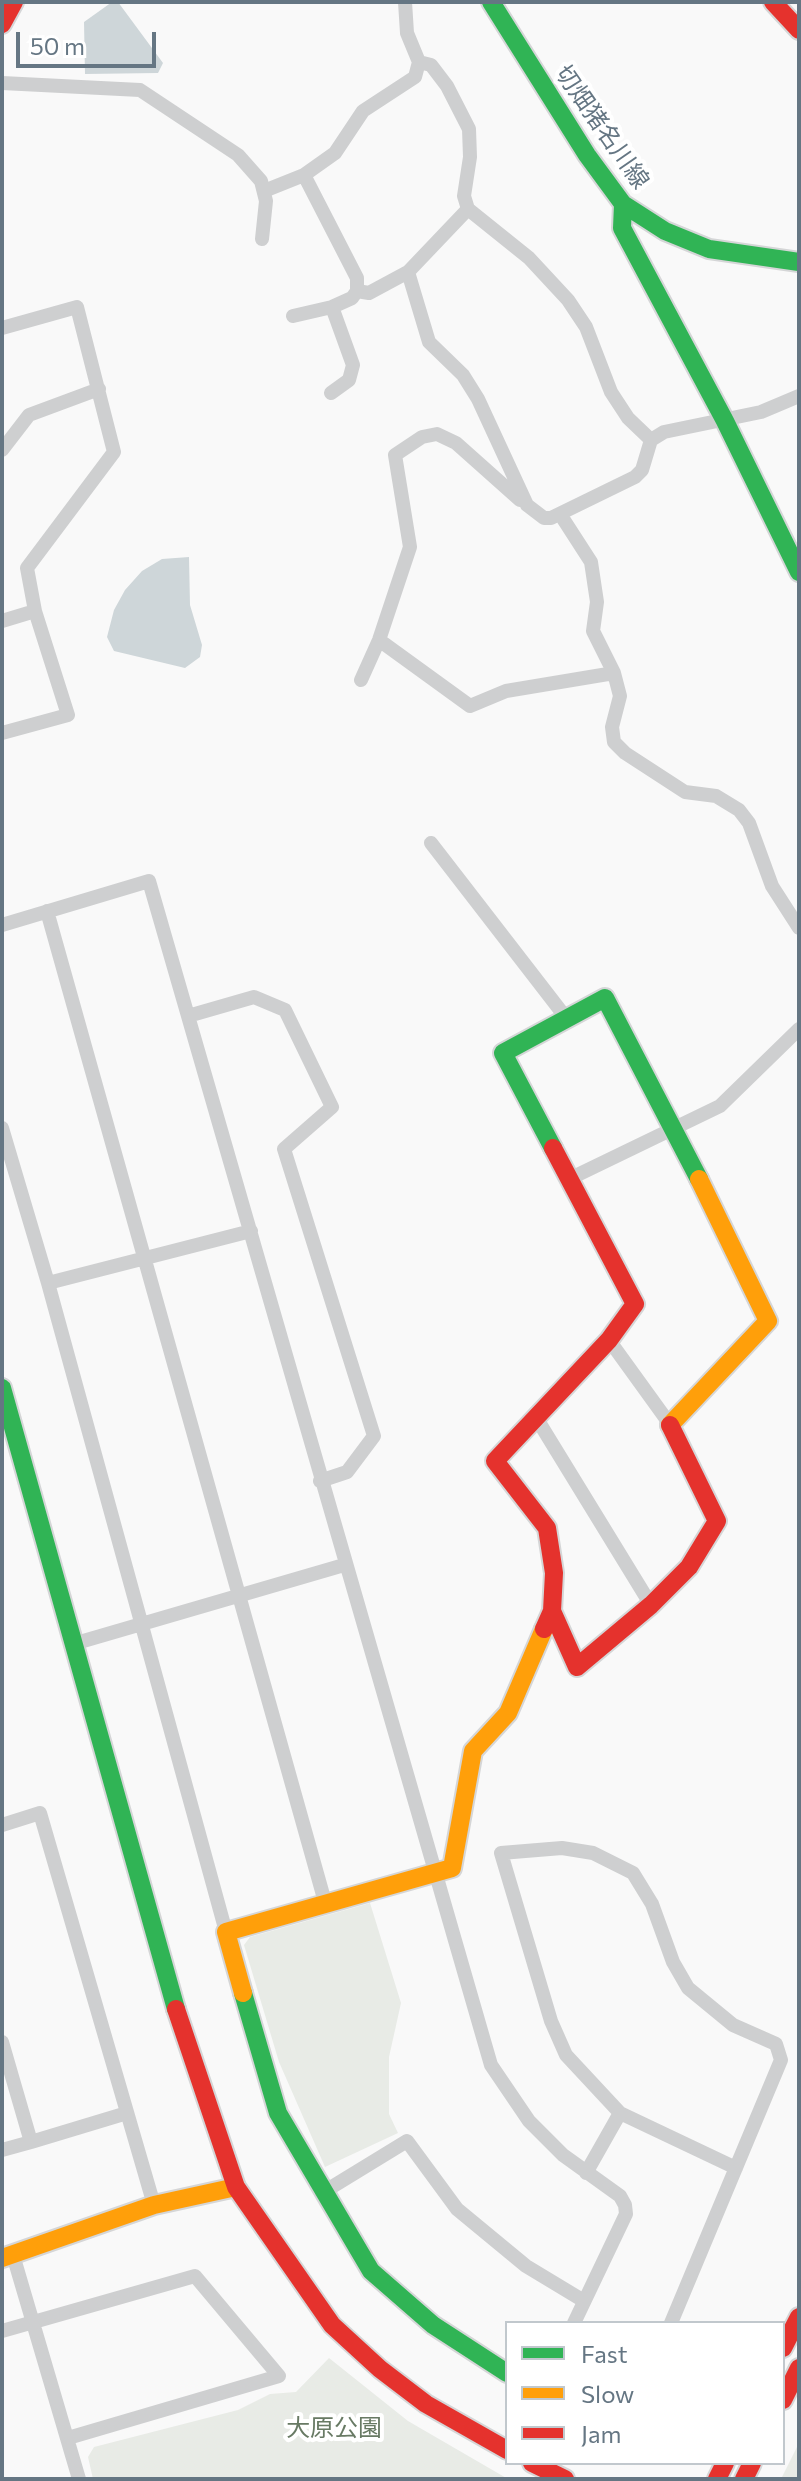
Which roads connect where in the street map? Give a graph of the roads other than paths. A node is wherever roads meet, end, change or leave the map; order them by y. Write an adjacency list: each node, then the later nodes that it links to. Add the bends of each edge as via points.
1 (14, 2): 5 (street)
2 (405, 2): 7 (street, via 407,33)
3 (491, 2): 11 (street, 切畑猪名川線)
4 (773, 2): 6 (street)
5 (2, 24)
6 (799, 30)
7 (419, 62): 9 (street, via 415,77 363,111 335,153); 12 (street, via 431,65 447,86 469,129 464,196)
8 (2, 83): 10 (street, via 140,90 238,155)
9 (304, 175): 10 (street); 16 (street, via 357,278)
10 (264, 191): 13 (street)
11 (623, 204): 14 (street, 切畑猪名川線, via 665,231 709,249); 23 (street, via 622,228)
12 (468, 209): 15 (street); 24 (street, via 529,258 568,300 586,327 611,392)
13 (262, 239)
14 (799, 262)
15 (408, 272): 16 (street, via 369,293); 26 (street, via 429,342 463,375 478,399)
16 (357, 291): 17 (street)
17 (332, 307): 18 (street); 21 (street, via 353,365 349,380)
18 (293, 316)
19 (2, 328): 20 (street, via 77,307)
20 (99, 389): 25 (street, via 29,415); 29 (street, via 114,452 27,568)
21 (331, 393)
22 (799, 396): 23 (street)
23 (725, 421): 24 (street, via 664,432); 28 (street)
24 (651, 440): 27 (street, via 635,477)
25 (2, 450)
26 (527, 505): 27 (street, via 544,518); 31 (street, via 456,443 437,434 422,437 395,455 410,547)
27 (560, 514): 32 (street, via 591,562 597,602 593,631)
28 (799, 572)
29 (35, 611): 30 (street); 34 (street, via 68,715)
30 (2, 621)
31 (379, 640): 32 (street, via 470,706 506,691); 33 (street)
32 (614, 673): 38 (street, via 620,696 614,742 685,792 716,796 739,810 772,886)
33 (361, 680)
34 (2, 733)
35 (431, 843): 40 (street)
36 (47, 911): 37 (street); 39 (street, via 149,881); 46 (street)
37 (2, 925)
38 (799, 928)
39 (188, 1016): 45 (street); 52 (street, via 254,997 285,1010 332,1107 284,1149 374,1436 347,1472)
40 (567, 1019): 43 (street, via 605,998); 44 (street, via 503,1053)
41 (799, 1029): 43 (street, via 720,1106)
42 (2, 1128): 47 (street)
43 (674, 1128): 44 (street); 51 (street, via 768,1321)
44 (569, 1179): 48 (street, via 635,1304)
45 (251, 1231): 46 (street); 52 (street)
46 (142, 1257): 47 (street); 54 (street)
47 (48, 1283): 57 (street)
48 (609, 1340): 50 (street); 51 (street)
49 (2, 1388): 58 (street)
50 (537, 1419): 55 (street); 56 (street, via 495,1461 547,1528 554,1573)
51 (669, 1423): 55 (street, via 717,1521 689,1567)
52 (320, 1481): 53 (street)
53 (344, 1565): 54 (street); 60 (street)
54 (240, 1595): 57 (street); 61 (street)
55 (651, 1605): 56 (street, via 577,1667)
56 (552, 1611): 60 (street, via 508,1713 473,1751 452,1868)
57 (142, 1624): 58 (street); 62 (street)
58 (73, 1644): 70 (street, via 190,2059)
59 (2, 1825): 64 (street, via 40,1813)
60 (434, 1874): 61 (street); 69 (street, via 491,2065 529,2121)
61 (325, 1902): 62 (street)
62 (226, 1932): 71 (street, via 278,2113)
63 (2, 2042): 66 (street)
64 (127, 2113): 66 (street); 72 (street)
65 (620, 2113): 68 (street); 68 (street, via 566,2055 501,1853 562,1848 620,1864 642,1884 688,1988 733,2025 776,2044 781,2060); 69 (street)
66 (31, 2142): 67 (street)
67 (2, 2150)
68 (736, 2168): 78 (street)
69 (586, 2173): 74 (street, via 620,2196 626,2214)
70 (236, 2187): 72 (street); 85 (street, via 332,2325 426,2404)
71 (322, 2193): 74 (street, via 407,2141 457,2209 526,2266); 82 (street, via 371,2271 433,2325)
72 (154, 2205): 73 (street)
73 (7, 2256): 76 (street)
74 (584, 2301): 77 (street)
75 (799, 2317): 80 (street)
76 (33, 2321): 79 (street); 84 (street); 84 (street, via 195,2276 279,2376)
77 (575, 2321)
78 (672, 2321)
79 (2, 2331)
80 (785, 2344)
81 (799, 2368): 83 (street)
82 (505, 2372)
83 (785, 2396)
84 (68, 2438): 87 (street)
85 (505, 2449)
86 (536, 2465): 88 (street)
87 (79, 2479)
88 (565, 2479)

